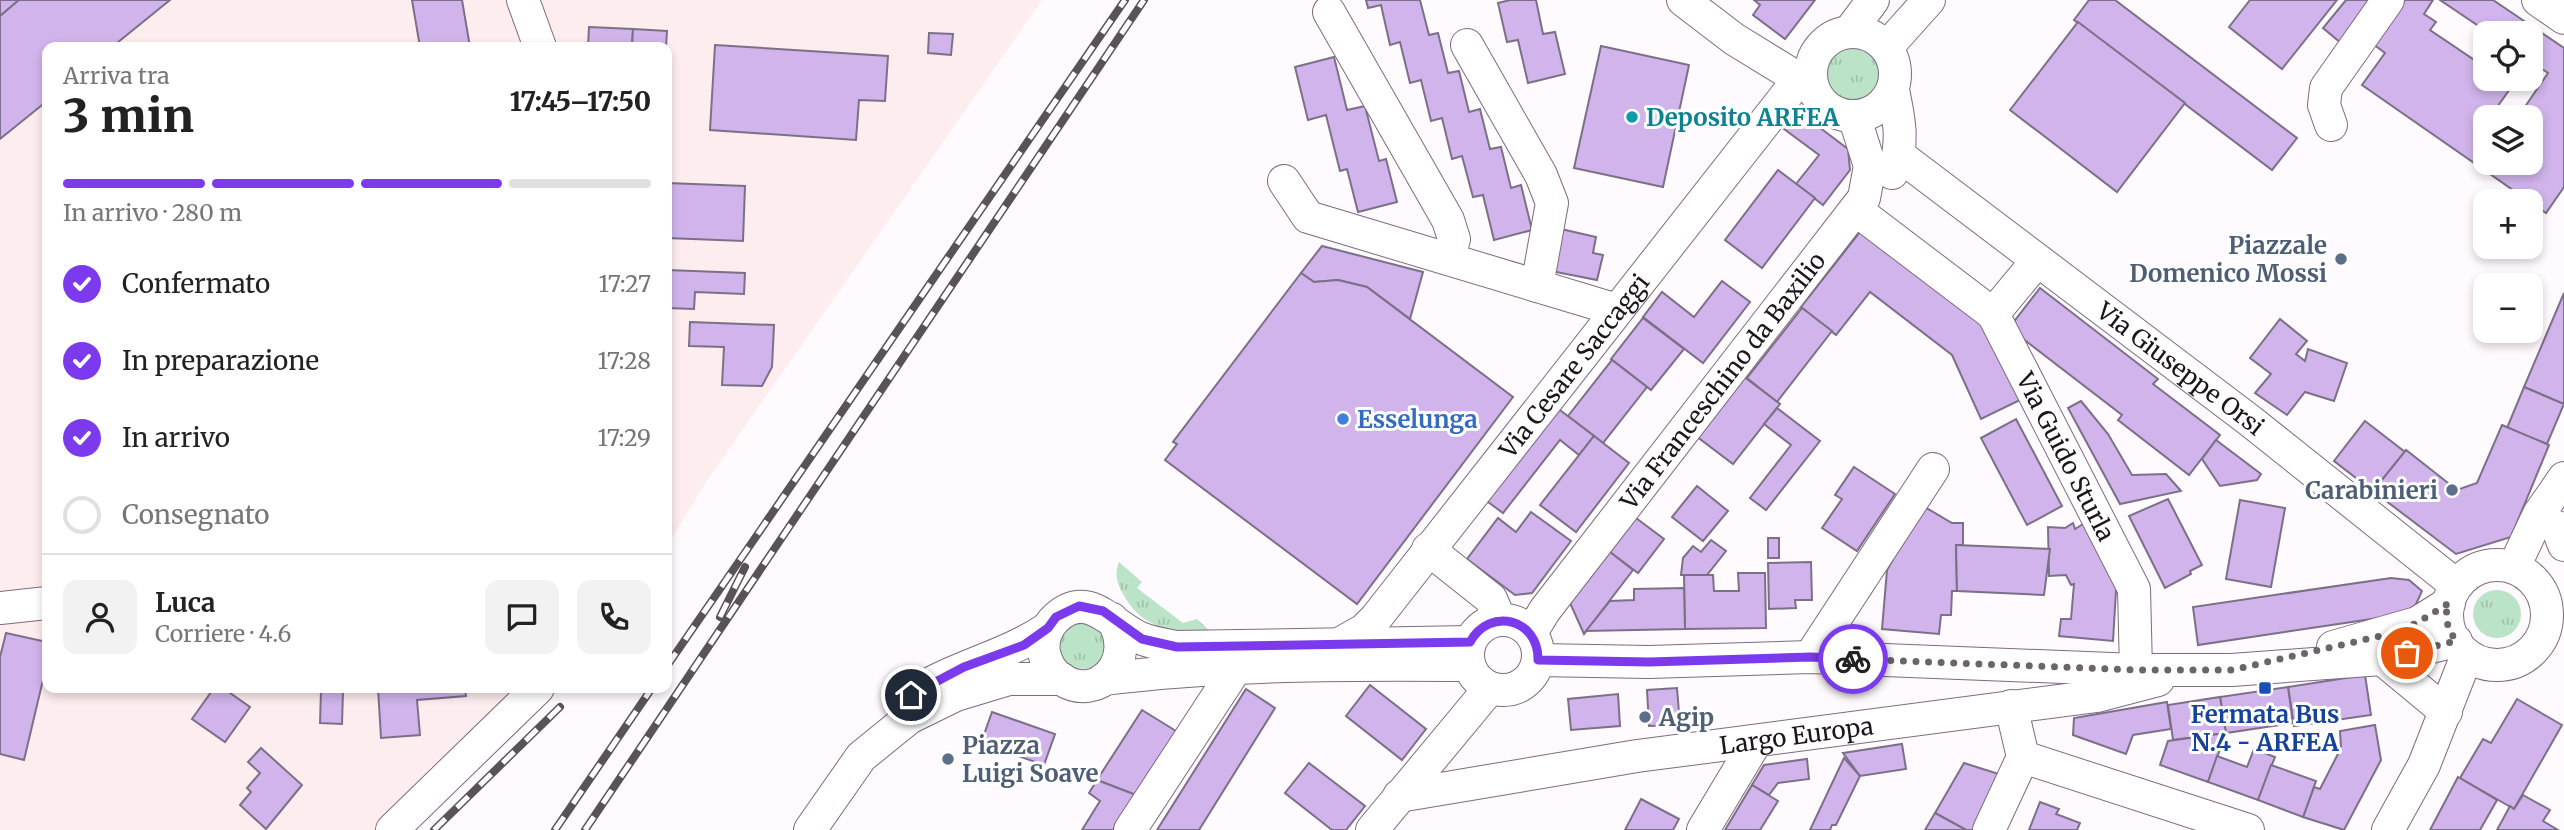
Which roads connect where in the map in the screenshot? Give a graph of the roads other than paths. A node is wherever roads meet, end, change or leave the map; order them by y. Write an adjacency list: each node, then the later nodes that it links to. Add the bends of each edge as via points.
1 (523, 0): 10 (street)
2 (1683, 0): 13 (street)
3 (1874, 0): 9 (street)
4 (1929, 0): 12 (street)
5 (2388, 0): 17 (street, via 2326,88 2324,105)
6 (2538, 0): 8 (street)
7 (1329, 12): 22 (street, via 1448,220 1454,239)
8 (2564, 18)
9 (1850, 31): 12 (street, via 1870,34); 14 (street, via 1818,49)
10 (538, 42)
11 (1467, 45): 24 (street, via 1541,175 1552,203)
12 (1887, 47): 15 (street, via 1896,67)
13 (1756, 52): 14 (street); 18 (street, via 1765,95)
14 (1805, 80): 16 (street, via 1825,106); 18 (street, Via Cesare Saccaggi)
15 (1893, 90): 16 (street, via 1877,109); 19 (street, via 1900,122)
16 (1854, 117): 21 (street, Via Franceschino da Baxilio, via 1870,166)
17 (2331, 125)
18 (1749, 141): 25 (street, Via Cesare Saccaggi)
19 (1900, 156): 21 (street, via 1892,174); 23 (street, Via Giuseppe Orsi)
20 (1284, 180): 22 (street, via 1308,216)
21 (1860, 204): 26 (street); 39 (street, Via Franceschino da Baxilio, via 1545,610)
22 (1449, 259): 24 (street)
23 (2037, 261): 26 (street); 32 (street, Via Giuseppe Orsi, via 2249,420)
24 (1537, 286): 25 (street)
25 (1617, 310): 30 (street, Via Cesare Saccaggi)
26 (1993, 314): 46 (street, Via Guido Sturla, via 2134,589)
27 (1933, 469): 43 (street)
28 (2564, 478): 31 (street, via 2539,514)
29 (2562, 526): 31 (street)
30 (1429, 550): 36 (street, via 1491,599); 38 (street, Via Cesare Saccaggi, via 1377,618)
31 (2539, 583): 32 (street, via 2497,565 2480,567 2465,576); 40 (street)
32 (2453, 594): 42 (street, via 2446,610 2447,627); 48 (street, Largo Europa, via 2417,623 2385,635)
33 (42, 603): 34 (street)
34 (0, 607)
35 (1112, 619): 37 (street, via 1103,611 1079,606 1056,617); 38 (street, via 1142,639 1177,647); 50 (street, via 1123,644 1121,657)
36 (1500, 620): 39 (street, via 1522,625); 41 (street, via 1482,627)
37 (1048, 628): 49 (street, via 1044,650 1053,672); 58 (street, via 1024,645 946,676 898,704 881,720)
38 (1342, 643): 41 (street)
39 (1534, 647): 43 (street, Largo Europa, via 1649,662); 51 (street, via 1529,679 1511,690)
40 (2552, 647): 42 (street, via 2513,663)
41 (1469, 654): 45 (street, via 1364,664); 51 (street, via 1480,683)
42 (2472, 654): 44 (street, Largo Europa); 54 (street); 57 (street)
43 (1810, 657): 46 (street, Largo Europa)
44 (2382, 659): 48 (street, Largo Europa); 54 (street)
45 (1236, 668): 50 (street); 62 (street)
46 (2136, 670): 47 (street, Largo Europa)
47 (2195, 670): 48 (street, Largo Europa); 53 (street, Largo Europa, via 2097,696)
48 (2232, 670)
49 (1062, 679): 50 (street, via 1083,685); 58 (street, via 1009,679 923,710 869,748)
50 (1104, 679)
51 (1490, 688): 59 (street)
52 (533, 693): 60 (street)
53 (2011, 706): 55 (street, Largo Europa); 56 (street)
54 (2446, 712): 57 (street)
55 (1755, 743): 59 (street, Largo Europa, via 1637,757); 64 (street)
56 (2023, 757): 65 (street); 66 (street)
57 (2424, 765): 67 (street)
58 (846, 776): 61 (street)
59 (1399, 796): 63 (street)
60 (392, 830)
61 (810, 830)
62 (1130, 830)
63 (1372, 830)
64 (1703, 830)
65 (1989, 830)
66 (2248, 830)
67 (2388, 830)

